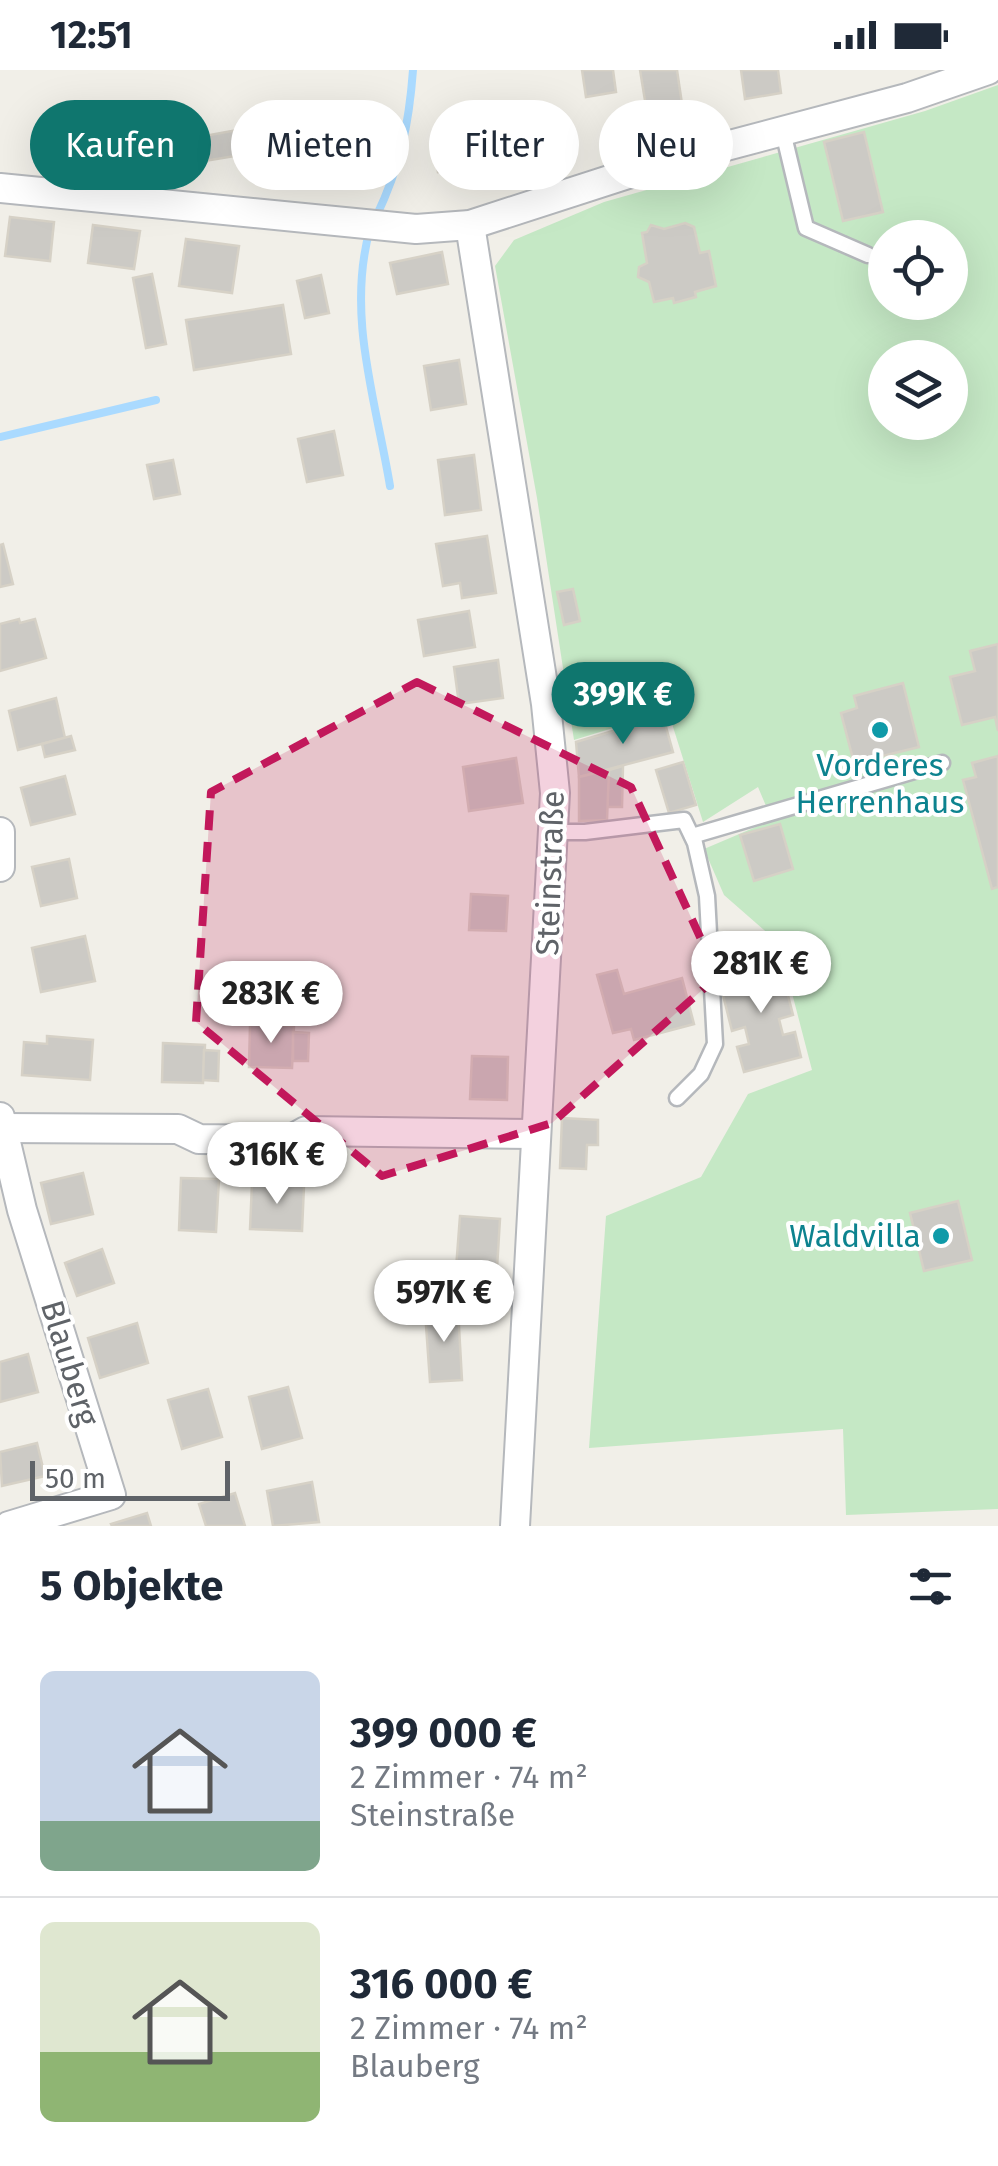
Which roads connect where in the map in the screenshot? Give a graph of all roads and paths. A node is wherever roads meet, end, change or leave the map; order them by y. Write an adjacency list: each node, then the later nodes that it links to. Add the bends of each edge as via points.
1 (988, 70): 2 (street)
2 (783, 132): 4 (street, via 662,162); 5 (lane, via 806,228)
3 (0, 188): 4 (street, via 416,229)
4 (470, 225): 8 (street, Steinstraße, via 546,704 554,767)
5 (868, 255)
6 (942, 763): 9 (lane)
7 (0, 832): 10 (street)
8 (552, 832): 9 (lane, via 684,820); 13 (street, Steinstraße)
9 (692, 836): 11 (lane, via 711,926 715,1044 701,1074)
10 (0, 867)
11 (677, 1098)
12 (1, 1122): 13 (street, Blauberg, via 178,1129 200,1139 290,1140 306,1131); 14 (street, Blauberg, via 111,1496)
13 (535, 1134): 15 (street, Steinstraße)
14 (9, 1526)
15 (515, 1526)

